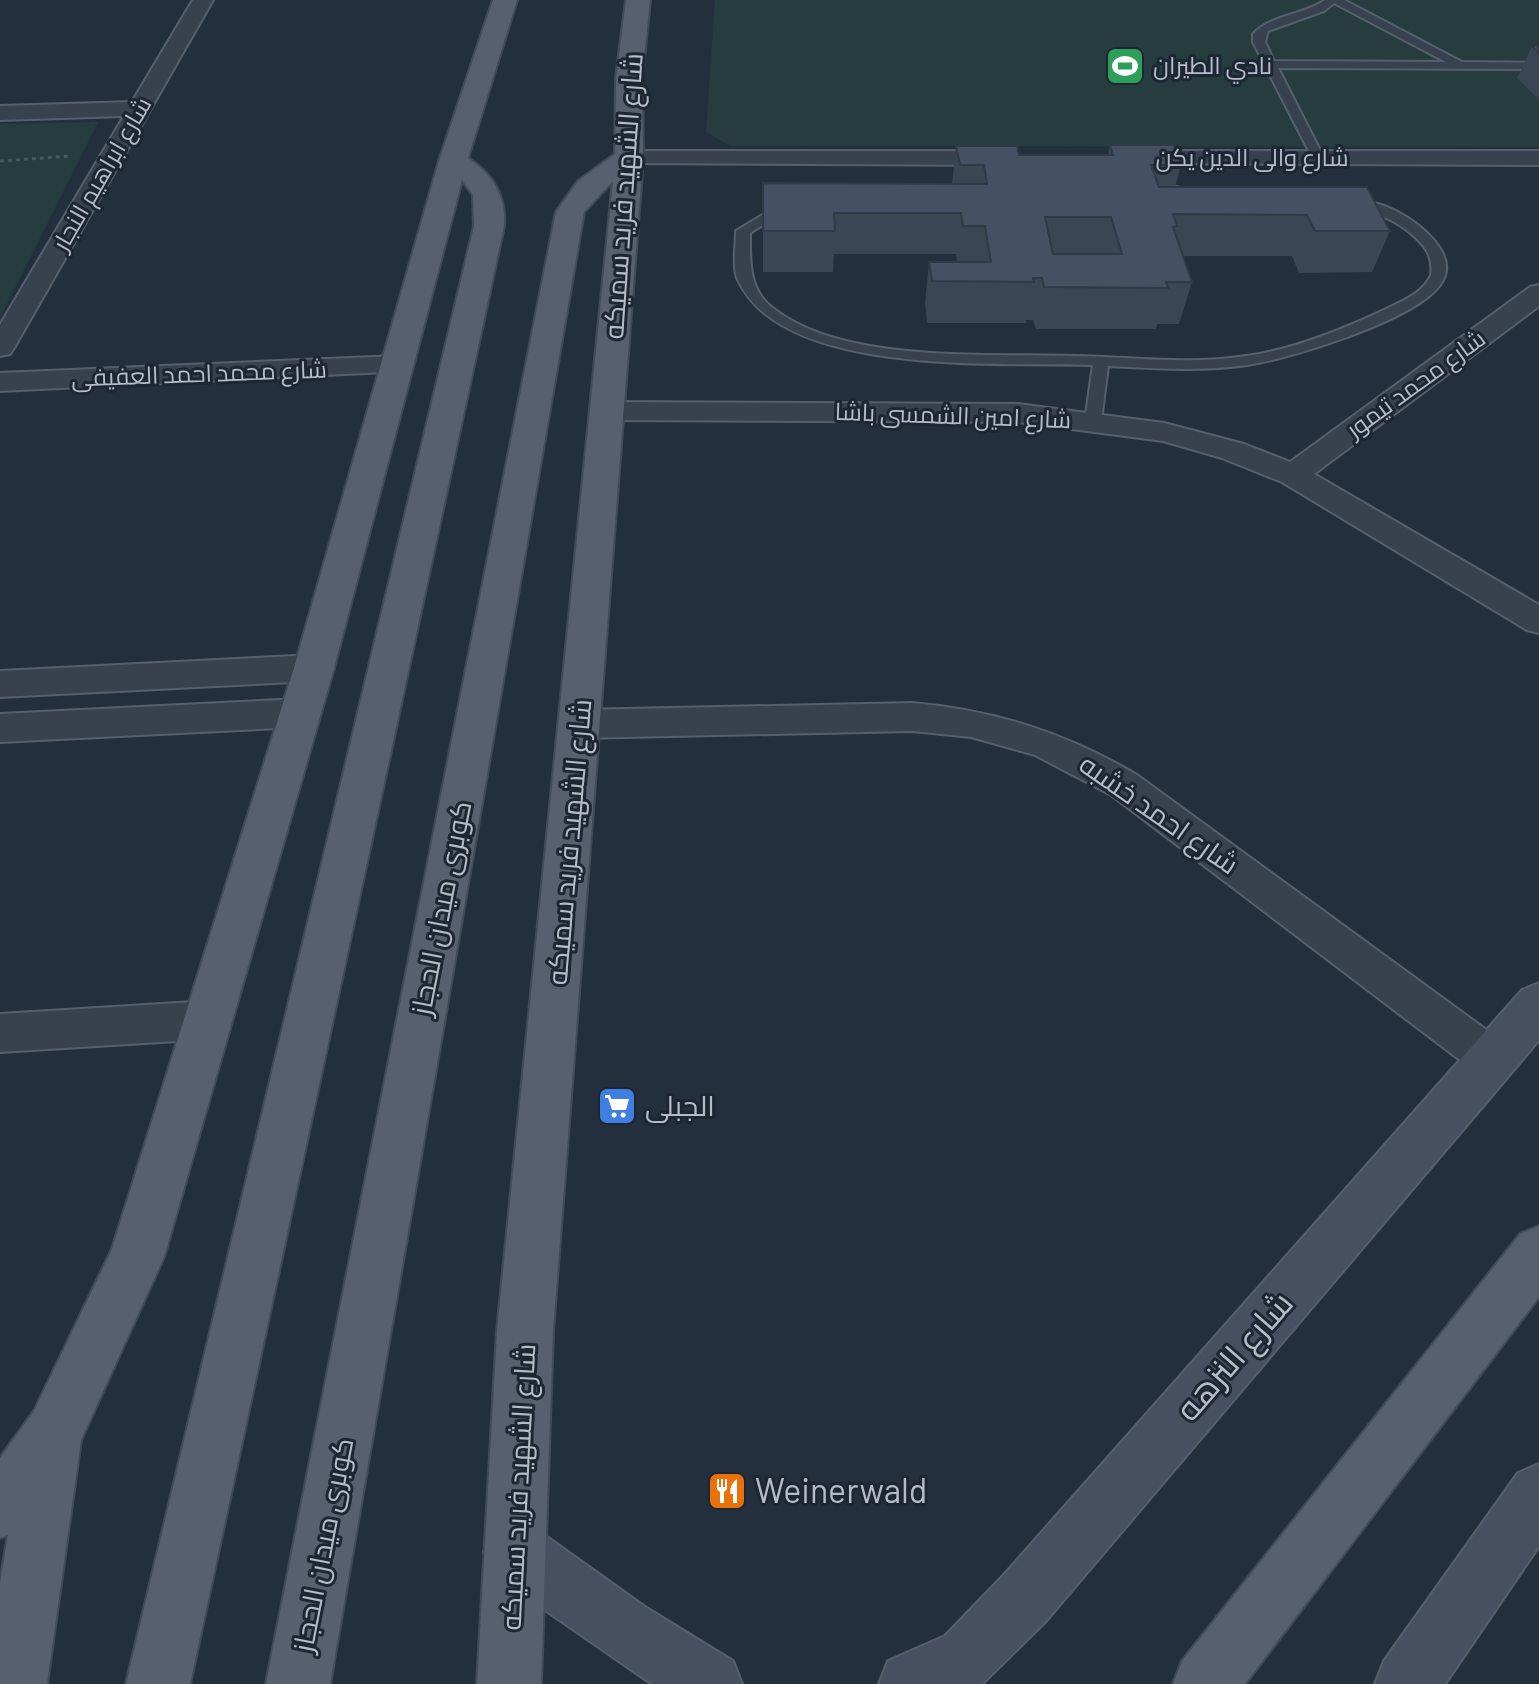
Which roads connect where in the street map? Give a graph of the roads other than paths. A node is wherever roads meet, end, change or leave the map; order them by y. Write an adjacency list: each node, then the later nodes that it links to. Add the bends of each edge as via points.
1 (203, 0): 8 (street, شارع ابراهيم النجار)
2 (505, 0): 15 (main road)
3 (638, 0): 10 (main road, شارع الشهيد فريد سميكه, via 629,78)
4 (1334, 0): 5 (lane, via 1264,29 1259,42); 6 (lane)
5 (1270, 64): 6 (lane); 13 (lane)
6 (1461, 65): 7 (lane)
7 (1539, 66)
8 (140, 109): 9 (street); 17 (street, شارع ابراهيم النجار)
9 (0, 113)
10 (629, 158): 11 (street); 21 (main road, شارع الشهيد فريد سميكه); 42 (main road, كوبرى ميدان الحجاز, via 602,173 570,212)
11 (1036, 158)
12 (1099, 158): 13 (street, شارع والى الدين يكن)
13 (1318, 158): 14 (street, شارع والى الدين يكن)
14 (1539, 158)
15 (453, 161): 19 (main road); 41 (main road, via 486,189 492,207 489,226)
16 (1539, 293): 23 (street, شارع محمد تيمور)
17 (0, 348)
18 (1101, 361): 18 (lane, via 901,355 815,337 762,307 750,290 738,266 743,231 769,215 905,208 952,189 1165,189 1225,202 1367,206 1399,217 1435,249 1439,271 1423,294 1293,350 1247,361); 22 (lane)
19 (397, 365): 20 (street, شارع محمد احمد العفيفى); 25 (main road)
20 (0, 382)
21 (606, 411): 22 (street, شارع امين الشمسى باشا, via 1018,413); 28 (main road, شارع الشهيد فريد سميكه)
22 (1093, 421): 23 (street, شارع امين الشمسى باشا, via 1164,432)
23 (1293, 475): 24 (street, شارع امين الشمسى باشا)
24 (1539, 621)
25 (314, 668): 26 (street); 27 (main road)
26 (0, 684)
27 (300, 713): 29 (street); 31 (main road)
28 (579, 724): 33 (street, شارع احمد خشبه, via 912,717 967,720 1023,733 1076,755 1124,785); 38 (main road, شارع الشهيد فريد سميكه, via 525,1331)
29 (0, 728)
30 (1539, 1005): 33 (main road, شارع النزهه)
31 (210, 1020): 32 (street); 35 (main road, via 137,1257)
32 (0, 1033)
33 (1492, 1059): 39 (main road, شارع النزهه, via 1024,1599)
34 (1539, 1253): 46 (main road)
35 (55, 1432): 37 (main road); 40 (main road)
36 (1539, 1494): 47 (main road)
37 (0, 1508)
38 (515, 1552): 43 (main road, شارع الشهيد فريد سميكه); 44 (main road)
39 (968, 1671): 45 (main road, شارع النزهه)
40 (15, 1684)
41 (158, 1684)
42 (298, 1684)
43 (509, 1684)
44 (710, 1684)
45 (911, 1684)
46 (1205, 1684)
47 (1407, 1684)

